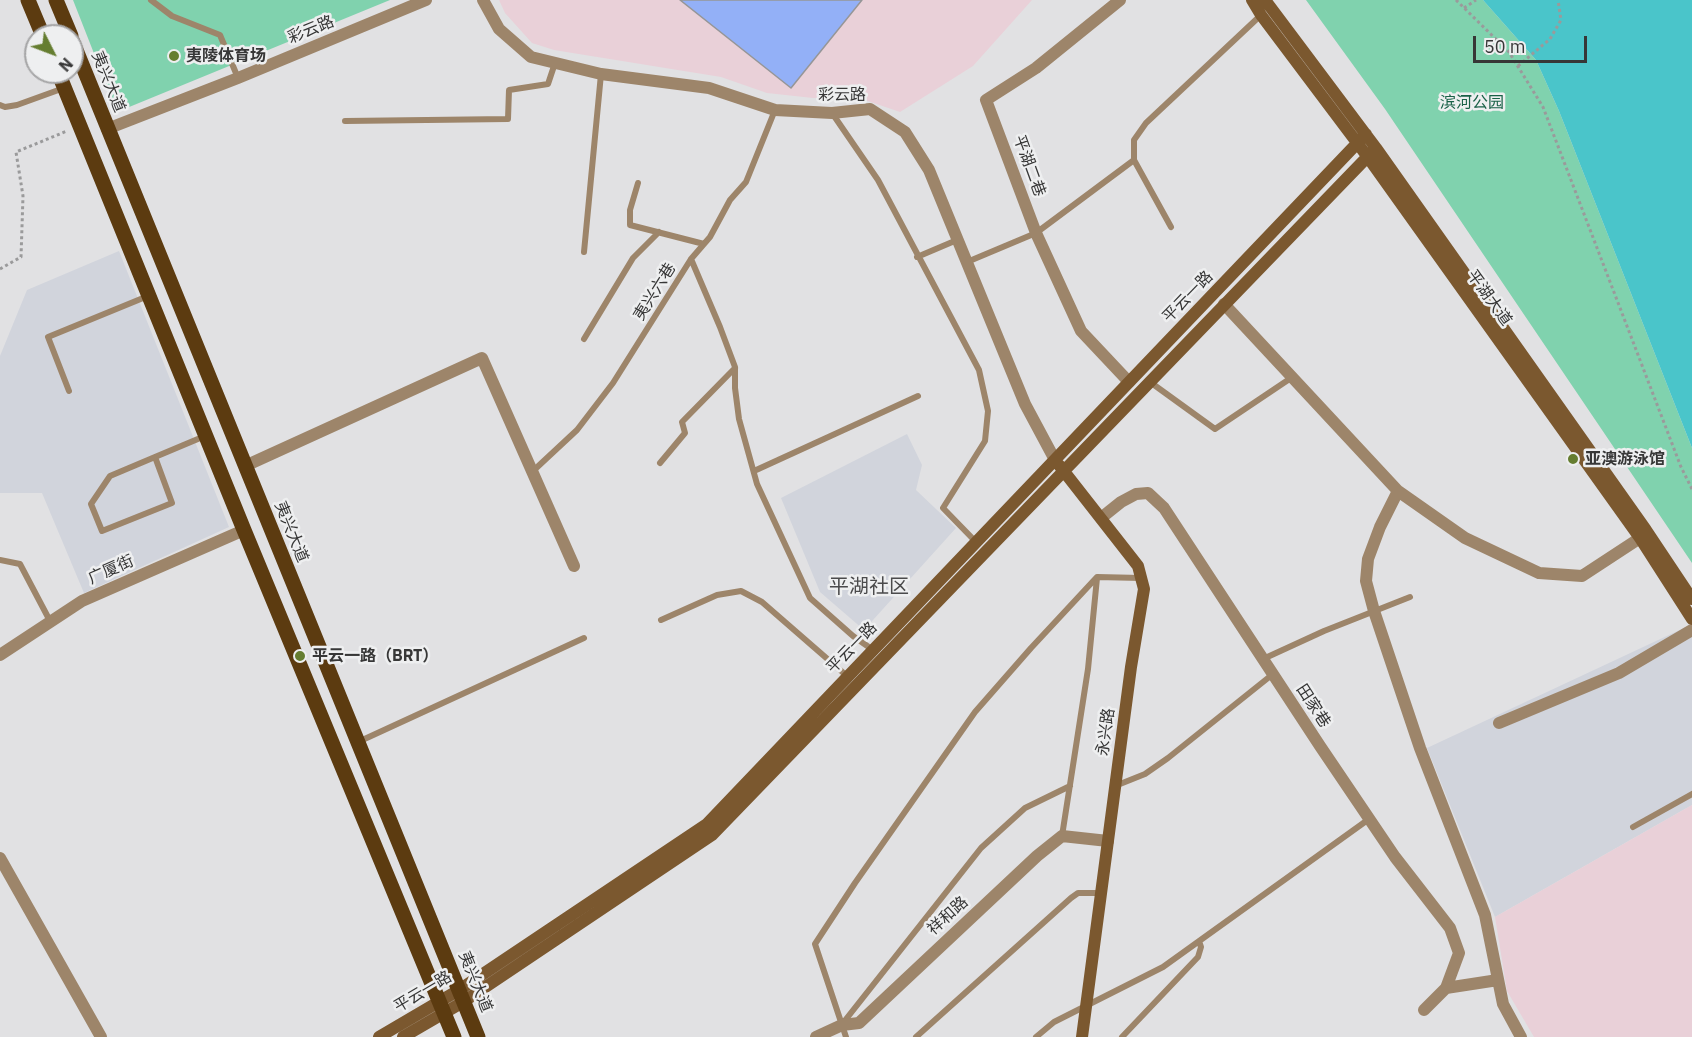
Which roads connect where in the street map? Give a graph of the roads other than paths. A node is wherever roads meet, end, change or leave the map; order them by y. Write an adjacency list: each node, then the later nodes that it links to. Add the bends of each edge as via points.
1 (28, 0): 11 (main road)
2 (56, 0): 12 (main road, 夷兴大道)
3 (151, 0): 16 (lane, via 172,16 220,35)
4 (426, 0): 16 (street, 彩云路)
5 (483, 0): 13 (street, 彩云路, via 499,29 531,57)
6 (1120, 0): 9 (street, 平湖二巷)
7 (1252, 0): 10 (main road, 平湖大道)
8 (1265, 0): 24 (main road, 平湖大道)
9 (1107, 5): 30 (street, 平湖二巷, via 1036,68 986,100)
10 (1261, 15): 24 (main road, 平湖大道); 26 (lane, via 1146,123 1134,140)
11 (38, 24)
12 (65, 24)
13 (555, 63): 15 (street, 彩云路); 22 (lane, via 548,84 509,90 508,119)
14 (84, 71): 23 (main road, 夷兴大道)
15 (601, 74): 20 (street, 彩云路, via 709,87); 33 (lane)
16 (238, 78): 23 (street, 彩云路)
17 (63, 84): 18 (main road)
18 (65, 88): 19 (lane, via 17,105); 37 (main road)
19 (0, 105)
20 (774, 110): 21 (street, 彩云路); 32 (lane, 夷兴六巷, via 746,182 730,200)
21 (832, 113): 31 (street, 彩云路, via 870,110 905,132 929,170); 34 (lane, via 878,180)
22 (345, 121)
23 (107, 129): 50 (main road, 夷兴大道)
24 (1361, 138): 25 (main road, 平湖大道); 43 (main road, 平云一路)
25 (1372, 152): 38 (main road, 平云一路); 57 (main road, 平湖大道); 64 (main road, 平湖大道)
26 (1134, 159): 28 (lane); 30 (lane)
27 (638, 183): 29 (lane, via 630,225)
28 (1171, 226)
29 (659, 232): 32 (lane); 39 (lane, via 633,258)
30 (1036, 233): 36 (lane); 43 (street, 平湖二巷, via 1081,331)
31 (958, 240): 34 (lane); 36 (street, 彩云路)
32 (704, 244): 35 (lane, 夷兴六巷)
33 (584, 252)
34 (917, 257): 58 (lane, via 979,370 988,411 985,441 943,507)
35 (691, 259): 40 (lane); 52 (lane, 夷兴六巷, via 613,383 577,430)
36 (966, 262): 48 (street, 彩云路, via 1025,404)
37 (149, 296): 44 (lane, via 48,337); 46 (main road)
38 (1224, 304): 41 (street); 42 (main road, 平云一路)
39 (584, 339)
40 (735, 367): 49 (lane, via 682,422 685,433); 53 (lane, via 739,419)
41 (1291, 378): 42 (lane, via 1215,429); 54 (street)
42 (1150, 381): 51 (main road, 平云一路)
43 (1129, 382): 48 (main road, 平云一路)
44 (69, 391)
45 (918, 396): 53 (lane)
46 (206, 435): 47 (lane); 56 (main road)
47 (155, 457): 47 (lane, via 110,476 91,504 102,531 172,502)
48 (1055, 460): 51 (main road, 永兴路); 58 (main road, 平云一路)
49 (660, 463)
50 (245, 466): 52 (street, via 482,358); 77 (main road, 夷兴大道)
51 (1064, 470): 55 (main road, 永兴路); 90 (main road, 平云一路, via 712,835)
52 (532, 471): 60 (street)
53 (754, 471): 71 (lane, via 810,598)
54 (1398, 491): 57 (street, via 1464,538 1539,573 1582,576); 65 (street, via 1368,559 1366,581)
55 (1101, 518): 62 (main road, 永兴路, via 1138,566); 73 (street, 田家巷, via 1136,494 1148,493 1164,508)
56 (243, 530): 68 (street, 广厦街, via 82,601); 92 (main road)
57 (1640, 538): 66 (main road, 平湖大道)
58 (976, 542): 71 (main road, 平云一路)
59 (0, 560): 68 (lane, via 20,564)
60 (574, 566)
61 (1097, 577): 62 (lane); 78 (lane); 94 (lane, via 975,712 815,944)
62 (1141, 578): 79 (main road, 永兴路, via 1144,589)
63 (1410, 597): 65 (lane)
64 (1692, 599)
65 (1374, 611): 73 (lane); 88 (street, via 1420,748 1485,915)
66 (1692, 619)
67 (661, 620): 75 (lane, via 717,595 741,591 762,602)
68 (50, 621): 72 (street, 广厦街)
69 (1692, 630): 76 (street, via 1619,673)
70 (584, 638): 77 (lane)
71 (873, 650): 75 (main road, 平云一路)
72 (0, 655)
73 (1263, 659): 74 (street, 田家巷)
74 (1273, 674): 79 (lane, via 1168,758); 81 (street, 田家巷)
75 (848, 677): 90 (main road, 平云一路, via 707,824)
76 (1499, 723)
77 (358, 742): 90 (main road, 夷兴大道)
78 (1070, 786): 83 (lane); 94 (lane, via 1025,808 981,849)
79 (1115, 786): 84 (main road, 永兴路)
80 (1692, 794): 82 (lane)
81 (1370, 819): 87 (lane); 89 (street, 田家巷, via 1450,928 1459,953)
82 (1633, 827)
83 (1062, 836): 84 (street); 94 (street, 祥和路, via 859,1023)
84 (1108, 841): 86 (main road, 永兴路)
85 (0, 858): 95 (street)
86 (1101, 893): 91 (main road, 永兴路); 101 (lane, via 1078,893 1071,898)
87 (1199, 941): 91 (lane, via 1163,967); 104 (lane, via 1198,957)
88 (1498, 980): 89 (street); 105 (street, via 1503,1004)
89 (1446, 988): 93 (street, 田家巷)
90 (461, 996): 92 (main road, 平云一路); 99 (main road, 夷兴大道)
91 (1086, 1006): 102 (lane, via 1054,1022); 103 (main road, 永兴路)
92 (442, 1008): 96 (main road, 平云一路); 97 (main road, 平云一路); 98 (main road)
93 (1424, 1010)
94 (844, 1031): 100 (street, 祥和路)
95 (101, 1037)
96 (379, 1037)
97 (404, 1037)
98 (454, 1037)
99 (478, 1037)
100 (816, 1037)
101 (915, 1037)
102 (1036, 1037)
103 (1082, 1037)
104 (1122, 1037)
105 (1521, 1037)

